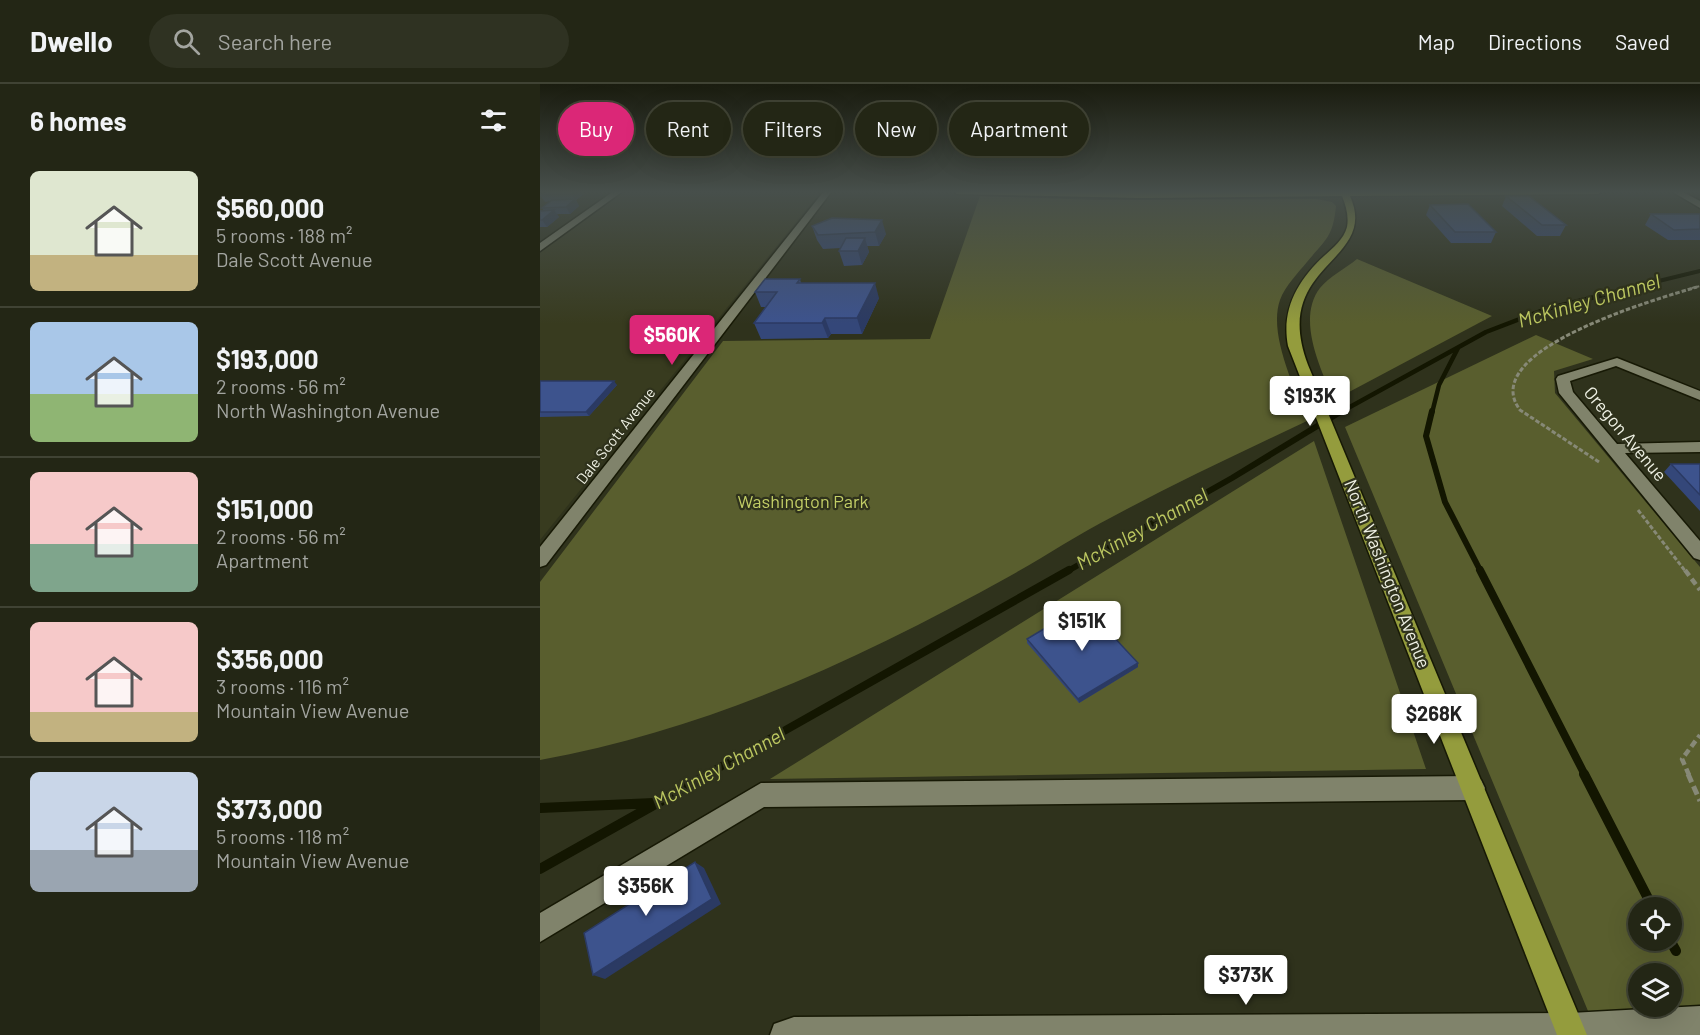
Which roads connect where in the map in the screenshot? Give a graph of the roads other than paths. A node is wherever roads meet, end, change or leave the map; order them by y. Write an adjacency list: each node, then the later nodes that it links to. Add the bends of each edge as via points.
1 (557, 235): 4 (street)
2 (793, 235): 9 (street, Dale Scott Avenue)
3 (1349, 235): 10 (main road, North Washington Avenue, via 1299,293 1292,330 1317,402)
4 (540, 248)
5 (1700, 396): 7 (street, Oregon Avenue, via 1617,362 1563,379 1566,393)
6 (1700, 447): 7 (street)
7 (1612, 450): 8 (street, Oregon Avenue)
8 (1700, 553)
9 (540, 560)
10 (1473, 788): 11 (street, via 761,795); 13 (main road, North Washington Avenue)
11 (540, 928)
12 (1700, 1022): 13 (street)
13 (1571, 1032): 14 (street)
14 (785, 1035)

